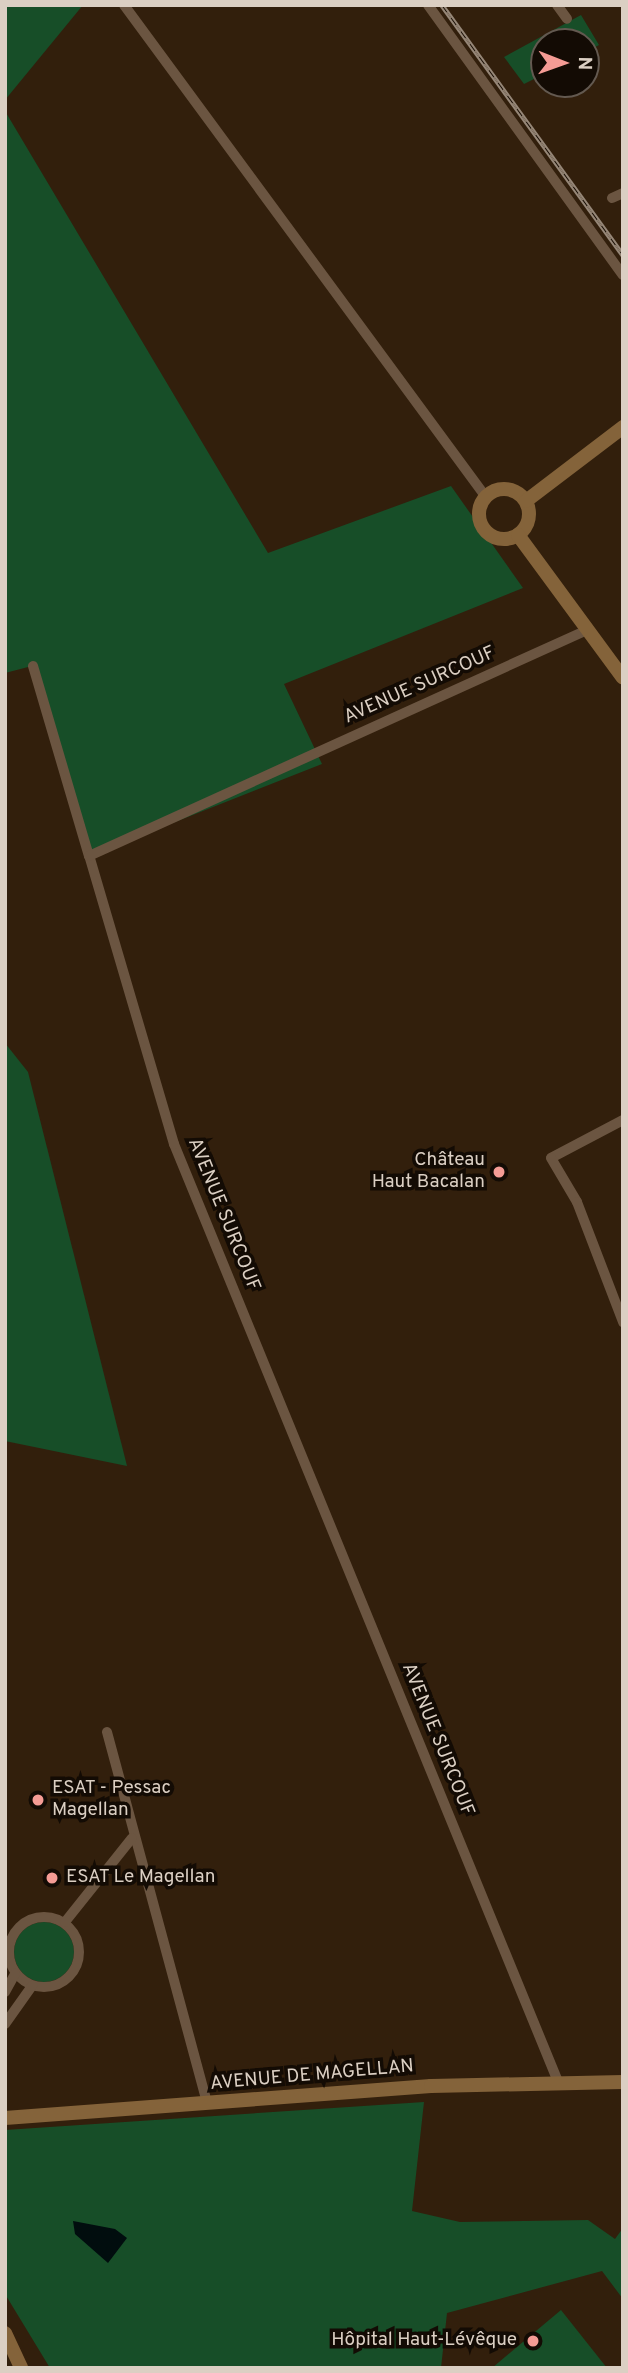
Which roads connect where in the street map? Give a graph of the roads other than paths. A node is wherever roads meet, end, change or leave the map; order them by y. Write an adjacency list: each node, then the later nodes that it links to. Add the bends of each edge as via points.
1 (124, 5): 9 (street)
2 (428, 5): 7 (street)
3 (557, 5): 4 (street)
4 (566, 19)
5 (623, 193): 6 (street)
6 (612, 198)
7 (623, 275)
8 (623, 427): 10 (street)
9 (486, 497): 10 (street, via 507,489); 11 (street, via 479,511 488,533 503,539)
10 (526, 501): 11 (street, via 527,523)
11 (518, 535): 12 (street)
12 (587, 629): 14 (street); 15 (street, AVENUE SURCOUF)
13 (33, 666): 15 (street)
14 (623, 678)
15 (89, 856): 27 (street, AVENUE SURCOUF, via 174,1144)
16 (623, 1120): 17 (street, via 551,1158 577,1202)
17 (623, 1322)
18 (107, 1732): 19 (street)
19 (132, 1838): 20 (street); 28 (street)
20 (65, 1922): 21 (street, via 43,1916); 23 (street, via 77,1938 74,1972 61,1984)
21 (9, 1934): 22 (street)
22 (15, 1974): 23 (street); 24 (street)
23 (32, 1986): 25 (street)
24 (5, 1992)
25 (5, 2024)
26 (623, 2082): 27 (street, AVENUE DE MAGELLAN)
27 (559, 2084): 28 (street, AVENUE DE MAGELLAN, via 431,2086)
28 (207, 2103): 29 (street, AVENUE DE MAGELLAN)
29 (5, 2118)
30 (5, 2333): 31 (street)
31 (21, 2368)

